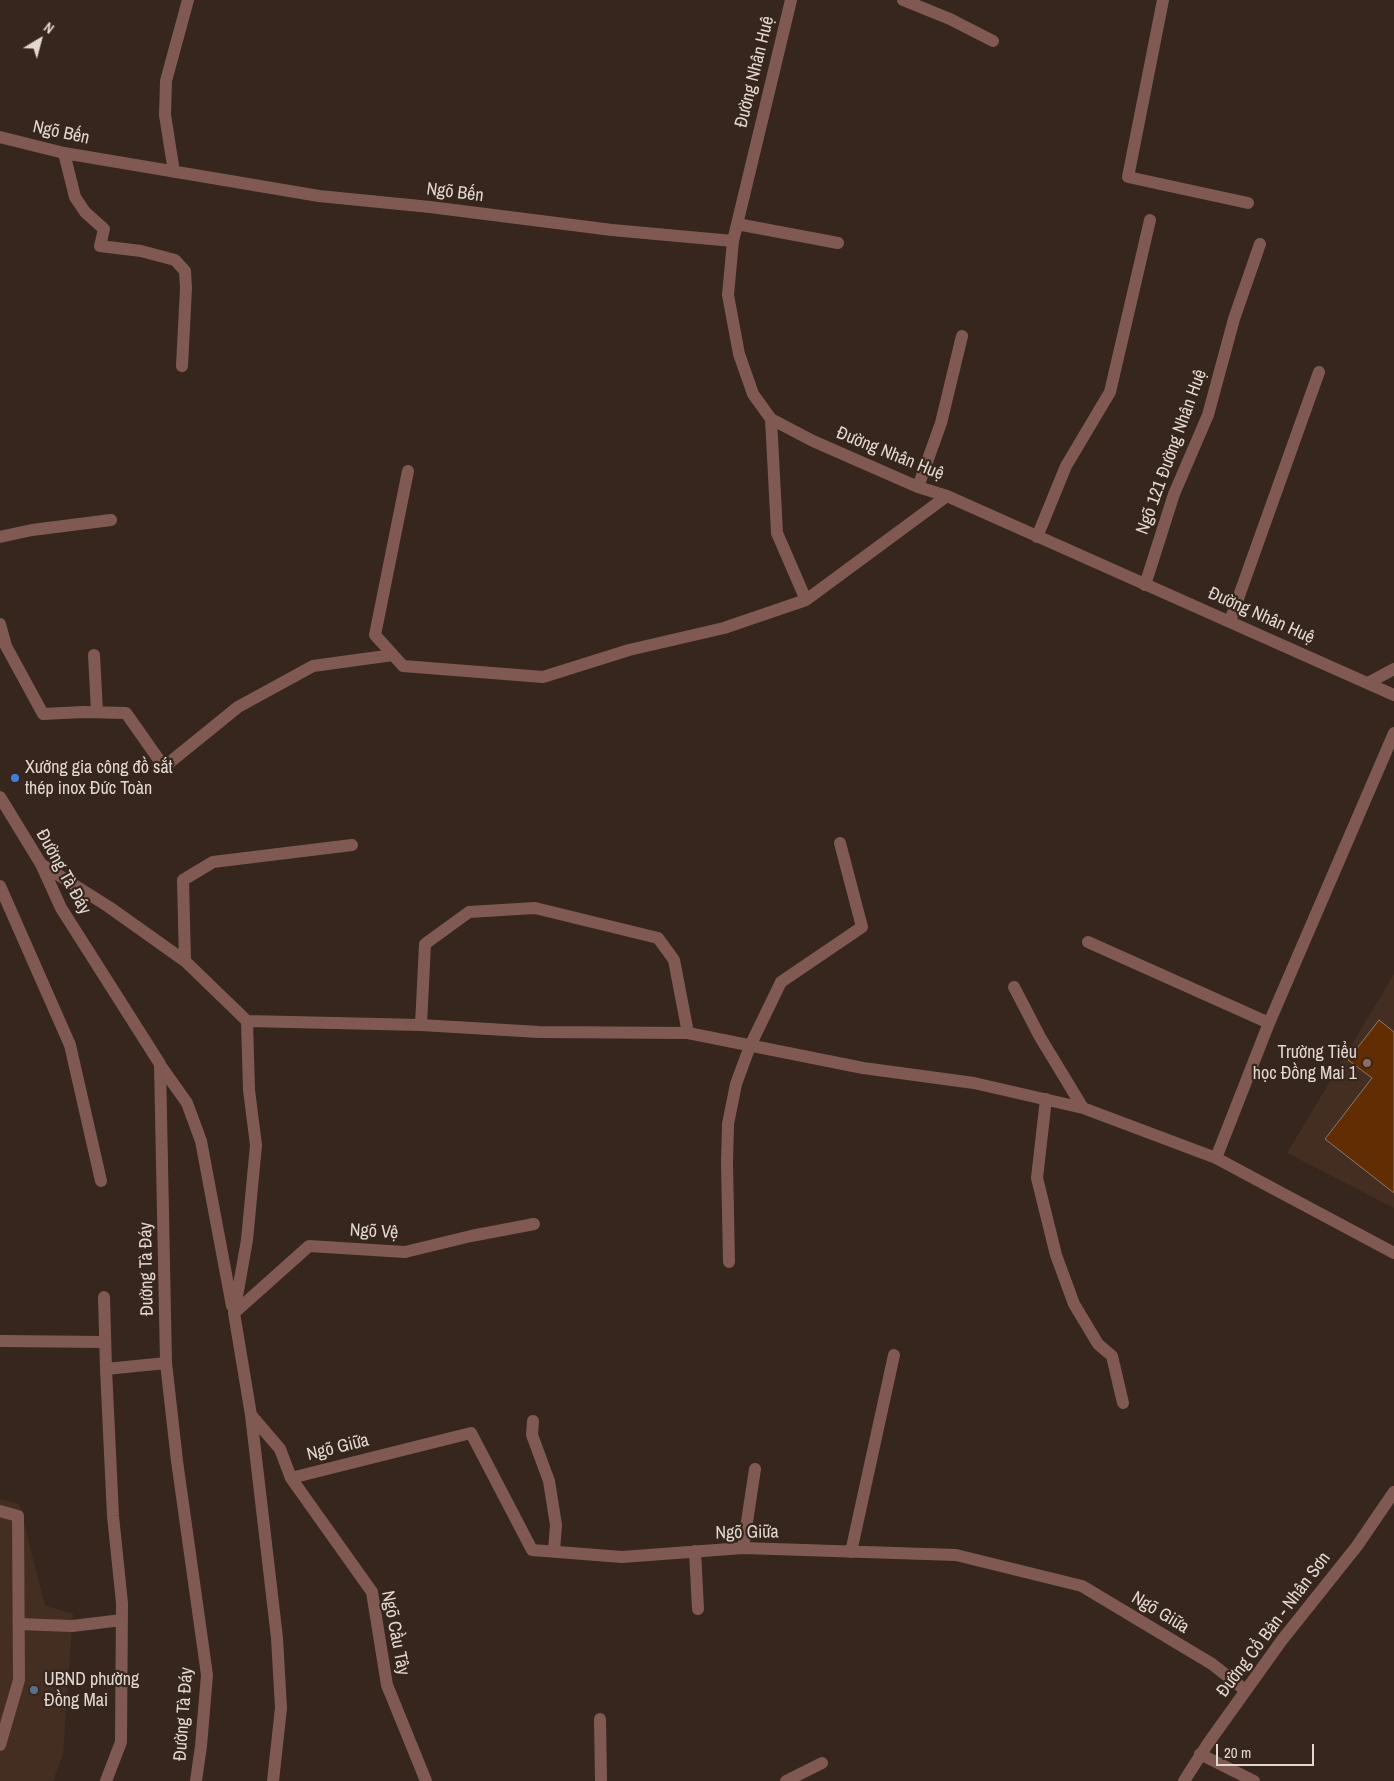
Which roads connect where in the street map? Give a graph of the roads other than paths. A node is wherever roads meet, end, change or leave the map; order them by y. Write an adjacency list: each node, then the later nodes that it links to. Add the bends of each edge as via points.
1 (188, 0): 8 (street, via 166,81 165,115)
2 (791, 0): 11 (street, Đường Nhân Huệ)
3 (903, 0): 5 (street)
4 (1163, 0): 9 (street, via 1128,177)
5 (993, 41)
6 (0, 137): 7 (street, Ngõ Bến)
7 (64, 153): 8 (street, Ngõ Bến); 16 (street, via 75,197 85,212 104,229 100,246 141,251 174,260 185,271)
8 (174, 172): 12 (street, Ngõ Bến, via 319,196)
9 (1248, 203)
10 (1150, 220): 24 (street, via 1110,392 1066,466)
11 (737, 224): 12 (street, Đường Nhân Huệ); 13 (street)
12 (733, 241): 18 (street, Đường Nhân Huệ, via 728,295 739,354 753,394)
13 (838, 243)
14 (1260, 244): 25 (street, Ngõ 121 Đường Nhân Huệ, via 1234,319 1208,415 1174,494)
15 (962, 336): 20 (street, via 941,423)
16 (182, 366)
17 (1318, 372): 27 (street)
18 (771, 419): 20 (street, Đường Nhân Huệ); 26 (street, via 777,532)
19 (408, 471): 30 (street, via 375,636)
20 (918, 487): 21 (street, Đường Nhân Huệ)
21 (948, 496): 24 (street, Đường Nhân Huệ); 26 (street)
22 (111, 520): 23 (street)
23 (0, 537)
24 (1037, 537): 25 (street, Đường Nhân Huệ)
25 (1145, 585): 27 (street, Đường Nhân Huệ)
26 (806, 600): 30 (street, via 724,628 629,650 543,677 403,666)
27 (1230, 621): 32 (street, Đường Nhân Huệ)
28 (0, 624): 34 (street, via 6,646 43,714)
29 (94, 655): 34 (street)
30 (393, 655): 34 (street, via 313,666 238,707 164,767 126,713)
31 (1394, 669): 32 (street)
32 (1368, 683): 33 (street, Đường Nhân Huệ)
33 (1394, 695)
34 (97, 712)
35 (1394, 733): 45 (street)
36 (0, 797): 39 (street, Đường Tà Đáy)
37 (840, 844): 48 (street, via 862,927 781,982)
38 (352, 845): 42 (street, via 213,862 184,880)
39 (41, 864): 42 (street); 49 (street, Đường Tà Đáy, via 61,908)
40 (0, 886): 53 (street, via 70,1045)
41 (1088, 942): 45 (street)
42 (185, 961): 44 (street)
43 (1014, 987): 51 (street)
44 (246, 1021): 46 (street); 58 (street, via 249,1090 256,1145 248,1240)
45 (1269, 1022): 52 (street)
46 (421, 1025): 47 (street, via 539,1032); 47 (street, via 424,944 469,912 536,908 658,938 674,960)
47 (688, 1033): 48 (street)
48 (750, 1046): 50 (street, via 863,1068 974,1083); 56 (street, via 736,1084 728,1124)
49 (160, 1064): 58 (street, via 187,1103 202,1141); 62 (street, Đường Tà Đáy)
50 (1046, 1099): 51 (street); 64 (street, via 1037,1178 1056,1255 1074,1304 1098,1344 1112,1356)
51 (1083, 1108): 52 (street)
52 (1216, 1158): 55 (street)
53 (101, 1181)
54 (534, 1224): 58 (street, Ngõ Vệ, via 405,1252 308,1246)
55 (1394, 1254)
56 (729, 1262)
57 (104, 1297): 60 (street)
58 (234, 1313): 65 (street)
59 (0, 1341): 60 (street)
60 (105, 1342): 63 (street)
61 (894, 1355): 74 (street)
62 (166, 1363): 63 (street); 84 (street, Đường Tà Đáy, via 207,1675)
63 (106, 1369): 76 (street)
64 (1123, 1403)
65 (251, 1415): 68 (street, Ngõ Cầu Tây, via 280,1449); 85 (street, via 277,1638 281,1708)
66 (533, 1421): 72 (street, via 532,1435 549,1481 556,1525)
67 (755, 1469): 71 (street)
68 (291, 1478): 72 (street, Ngõ Giữa, via 471,1433 532,1550); 86 (street, Ngõ Cầu Tây, via 372,1592 387,1684)
69 (1394, 1492): 78 (street, Đường Cổ Bản - Nhân Sơn, via 1357,1546)
70 (0, 1511): 77 (street, via 18,1516)
71 (743, 1548): 73 (street, Ngõ Giữa); 74 (street, Ngõ Giữa)
72 (554, 1551): 73 (street, Ngõ Giữa, via 622,1556)
73 (695, 1551): 75 (street)
74 (851, 1552): 78 (street, Ngõ Giữa, via 956,1555 1082,1586 1212,1664)
75 (698, 1609)
76 (122, 1620): 77 (street, via 72,1626); 83 (street, via 121,1742)
77 (19, 1624): 80 (street, via 19,1680)
78 (1245, 1690): 81 (street, Đường Cổ Bản - Nhân Sơn)
79 (600, 1719): 87 (street)
80 (0, 1745)
81 (1200, 1754): 89 (street, Đường Cổ Bản - Nhân Sơn); 90 (street)
82 (822, 1763): 88 (street)
83 (106, 1781)
84 (196, 1781)
85 (273, 1781)
86 (426, 1781)
87 (601, 1781)
88 (786, 1781)
89 (1184, 1781)
90 (1254, 1781)

